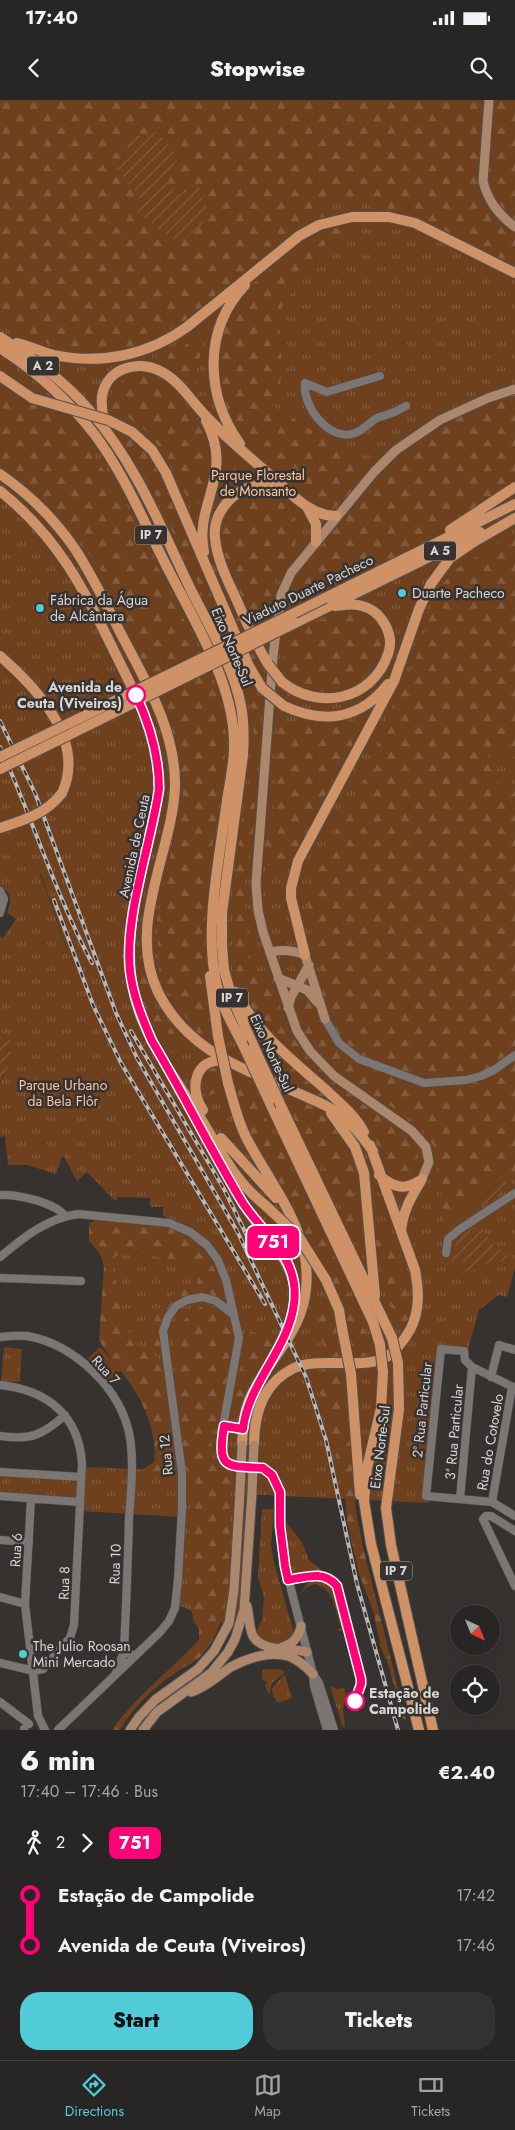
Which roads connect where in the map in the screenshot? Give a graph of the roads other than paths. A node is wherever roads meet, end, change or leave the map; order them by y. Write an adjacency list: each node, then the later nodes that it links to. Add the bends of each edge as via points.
1 (489, 100): 3 (main road, via 486,191 493,206)
2 (330, 223): 4 (highway, via 375,215 402,219); 5 (highway, via 299,236 187,327 147,350 119,357 87,359); 14 (highway, via 298,240 261,270 234,299 219,328 213,362 216,392 229,427)
3 (515, 227)
4 (515, 273)
5 (1, 342): 9 (highway, A 2, via 42,365); 11 (highway, A 2)
6 (0, 376): 27 (highway, bridge, via 32,398 108,420 132,432 152,450 166,472)
7 (380, 376): 10 (street, via 327,392 304,383 304,391 318,420 342,434 356,433 380,416)
8 (515, 388): 23 (main road, via 462,409 410,439 384,461)
9 (82, 402): 13 (highway, Eixo Norte-Sul / IP 7)
10 (406, 406)
11 (72, 409): 40 (highway, Eixo Norte-Sul / IP 7, via 98,439 127,488 219,672 232,710 234,743 213,914)
12 (201, 411): 13 (highway, via 164,373 150,367 132,366 113,376 104,390 102,408); 14 (highway); 27 (highway, via 214,436 218,456 202,529)
13 (107, 432): 40 (highway, Eixo Norte-Sul / IP 7, via 138,483 204,615 241,705 243,755)
14 (253, 460): 16 (highway)
15 (0, 474): 19 (highway, Avenida de Ceuta)
16 (282, 486): 22 (highway); 28 (highway, bridge, via 259,485 238,492 222,509 215,527 221,562 244,618 268,664 282,682 311,698 338,698 366,686 385,662 389,653 389,635 376,614 362,606)
17 (515, 487): 26 (highway)
18 (0, 491): 21 (highway, Avenida de Ceuta)
19 (28, 496): 21 (highway); 34 (highway, Avenida de Ceuta, via 75,550 157,704 170,740 174,772)
20 (515, 504): 26 (highway, A 5)
21 (20, 507): 33 (highway, Avenida de Ceuta, via 56,548 84,589 145,714 159,771)
22 (307, 507): 23 (highway, via 325,516); 25 (highway, via 316,524)
23 (336, 516): 25 (main road)
24 (515, 517): 28 (highway, Viaduto Duarte Pacheco / A 5); 29 (highway, via 450,558 441,569 422,601)
25 (316, 542): 41 (main road, via 291,573 281,595 273,656 256,884 258,910)
26 (386, 567): 28 (highway, Viaduto Duarte Pacheco)
27 (207, 568): 29 (highway, bridge, via 249,666 262,688 284,706 328,718 353,712 384,690)
28 (323, 606): 31 (highway, Viaduto Duarte Pacheco, bridge); 32 (highway, Viaduto Duarte Pacheco, bridge)
29 (407, 650): 42 (highway, via 394,682 298,861 290,898)
30 (0, 656): 35 (highway, bridge, via 24,678 55,720 70,759 62,793 51,805 39,814)
31 (0, 757)
32 (0, 769)
33 (157, 805): 34 (highway); 37 (highway, Avenida de Ceuta)
34 (172, 808): 38 (highway, Avenida de Ceuta)
35 (0, 828)
36 (0, 891): 39 (street, via 4,899)
37 (135, 910): 38 (highway); 49 (highway, Avenida de Ceuta, via 130,946 134,994 148,1033)
38 (149, 912): 48 (highway, Avenida de Ceuta, via 147,948 157,990 177,1022 202,1046)
39 (0, 913)
40 (217, 948): 52 (highway, via 236,993 252,1018 356,1121); 59 (highway, bridge, via 210,984 218,1036 237,1115 247,1139); 65 (highway, Eixo Norte-Sul / IP 7, bridge, via 228,987 254,1047); 92 (highway, Eixo Norte-Sul / IP 7, bridge, via 217,986 226,1012 373,1322 380,1346 383,1372 381,1408 367,1468 364,1501)
41 (270, 952): 42 (main road, via 296,951); 43 (main road)
42 (307, 960): 44 (main road); 46 (main road)
43 (278, 978): 44 (main road); 45 (main road)
44 (298, 986): 45 (main road); 46 (main road, via 313,995)
45 (288, 1008): 54 (main road, via 310,1051 334,1076 412,1131 426,1146 429,1162)
46 (325, 1019): 47 (street, via 339,1043 359,1058 424,1083 481,1076)
47 (515, 1055)
48 (231, 1062): 50 (highway, Avenida de Ceuta); 51 (highway, via 217,1061 207,1065 195,1082 197,1100)
49 (167, 1067): 57 (highway, via 239,1180); 70 (highway, via 242,1200 284,1256 290,1270 294,1288 293,1314)
50 (324, 1106): 52 (highway, Avenida de Ceuta, via 347,1122); 65 (highway, via 351,1139 364,1173)
51 (221, 1138): 57 (highway); 59 (highway)
52 (373, 1151): 53 (highway)
53 (380, 1175): 54 (highway, via 386,1182 399,1187 410,1187); 60 (highway)
54 (422, 1179): 60 (highway, via 407,1204)
55 (515, 1193): 61 (street, via 460,1229 448,1240)
56 (0, 1195): 58 (street, via 44,1203)
57 (264, 1205): 92 (highway, bridge, via 299,1237 326,1280 339,1310 351,1374 362,1523)
58 (65, 1216): 62 (street, via 39,1228); 66 (street, via 92,1215 169,1223 190,1232 207,1245 218,1260)
59 (293, 1218): 70 (highway, via 306,1260 305,1295 296,1322)
60 (401, 1233): 79 (highway, via 419,1288 417,1309 403,1342 387,1357 371,1362 315,1363 294,1368 266,1392 256,1418)
61 (446, 1253)
62 (0, 1257)
63 (0, 1278): 64 (street)
64 (81, 1280)
65 (375, 1300): 118 (highway, Eixo Norte-Sul / IP 7, bridge, via 392,1338 398,1363 399,1409 386,1508 393,1554)
66 (234, 1315): 75 (street, via 239,1338); 101 (street, Rua 12, via 216,1301 202,1297 176,1306 168,1317 164,1331 182,1473 178,1579 169,1621)
67 (0, 1337): 82 (street, Rua 7, via 26,1336 58,1346 83,1362 104,1384 130,1436)
68 (515, 1350): 71 (street, via 499,1346)
69 (472, 1367): 71 (street); 85 (street, 3ª Rua Particular); 85 (street, 2ª Rua Particular, via 465,1360 464,1351 441,1349 426,1496)
70 (268, 1368): 76 (highway, via 249,1400)
71 (491, 1376): 73 (street)
72 (0, 1385): 74 (street, via 32,1391 49,1400)
73 (514, 1388): 87 (street, Rua do Cotovelo)
74 (65, 1415): 77 (street, via 36,1436); 81 (street, Rua 8, via 81,1451)
75 (224, 1426): 76 (highway); 97 (street, via 221,1451 224,1461 233,1466 263,1468 277,1482 285,1566)
76 (243, 1429): 78 (highway)
77 (0, 1436)
78 (242, 1445): 113 (main road, bridge, via 234,1590 229,1623 214,1651 198,1669 155,1700)
79 (254, 1446): 94 (main road, bridge)
80 (0, 1472): 81 (street)
81 (81, 1477): 86 (street, Rua 8)
82 (132, 1478): 99 (street, Rua 10)
83 (0, 1496): 84 (street)
84 (31, 1498): 86 (street); 91 (street, Rua 6)
85 (460, 1499): 87 (street)
86 (80, 1502): 104 (street, Rua 8, via 74,1624 70,1638 54,1658 43,1669)
87 (492, 1502): 88 (street)
88 (515, 1516)
89 (515, 1532): 93 (street, via 495,1518 484,1517 484,1524)
90 (0, 1540): 91 (street)
91 (29, 1542): 96 (street, Rua 6)
92 (371, 1544): 117 (highway, Eixo Norte-Sul / IP 7)
93 (515, 1586)
94 (245, 1596): 98 (main road, via 256,1641); 107 (main road, via 241,1623 228,1652 211,1672)
95 (0, 1597): 96 (street)
96 (25, 1604): 104 (street, Rua 6)
97 (301, 1626): 98 (main road, via 294,1641); 100 (street)
98 (277, 1648): 100 (main road)
99 (124, 1652): 101 (street); 106 (street, Rua 10)
100 (307, 1652): 102 (main road); 105 (street)
101 (136, 1656): 106 (street, Rua 10)
102 (288, 1656): 105 (main road); 107 (main road, via 246,1659 202,1688)
103 (0, 1663): 104 (street)
104 (34, 1672): 109 (street, Rua 6)
105 (313, 1674): 115 (street); 116 (street)
106 (114, 1676): 112 (street, Rua 10)
107 (179, 1697): 114 (main road, via 157,1712)
108 (0, 1702): 110 (street)
109 (38, 1716): 110 (street); 111 (street)
110 (25, 1728)
111 (45, 1730)
112 (58, 1730)
113 (130, 1730)
114 (143, 1730)
115 (327, 1730)
116 (334, 1730)
117 (419, 1730)
118 (433, 1730)

